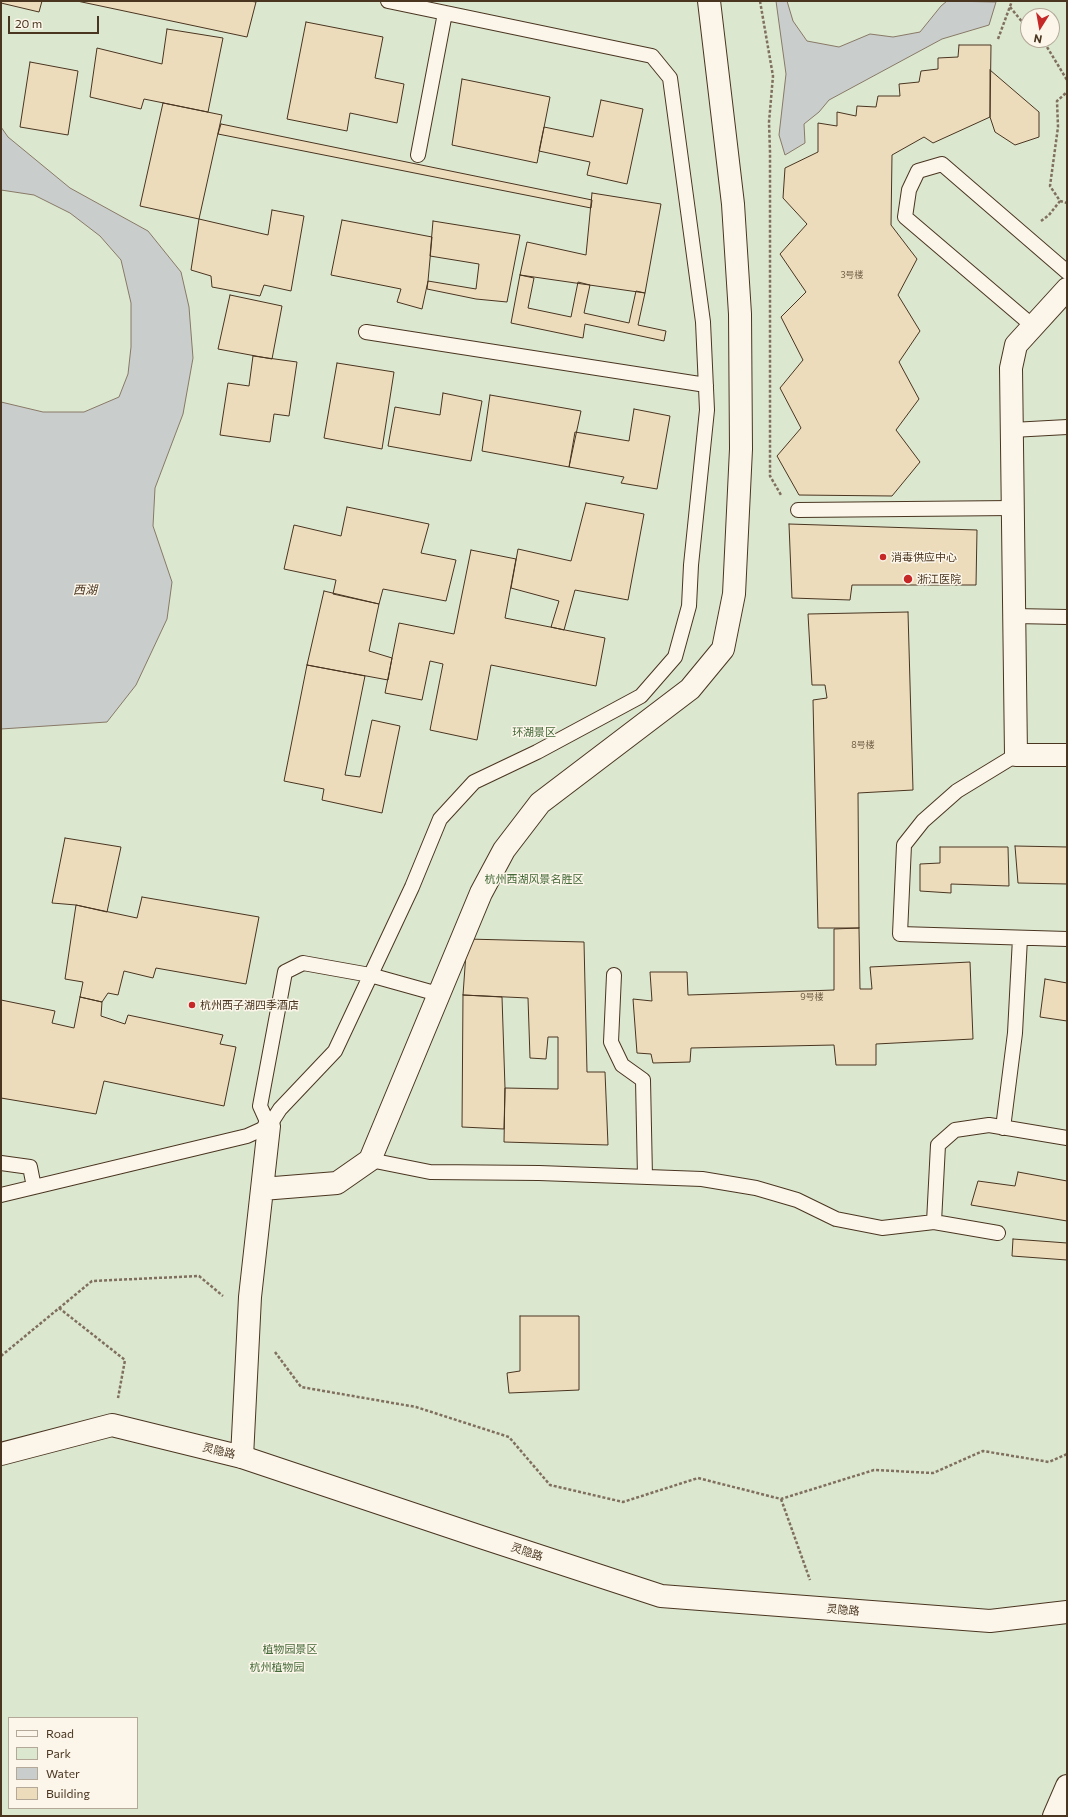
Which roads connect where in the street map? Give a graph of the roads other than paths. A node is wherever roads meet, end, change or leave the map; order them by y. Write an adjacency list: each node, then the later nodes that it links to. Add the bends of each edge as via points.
1 (388, 1): 3 (lane)
2 (709, 1): 22 (street, via 733,204 740,314 741,457 734,594 723,649 690,689 540,803 501,856 481,893)
3 (445, 13): 4 (lane); 9 (lane, via 652,56 670,78 703,322)
4 (418, 155)
5 (1067, 272): 7 (lane, via 942,164 918,171 908,190 905,217)
6 (1063, 303): 7 (street)
7 (1034, 327): 11 (street, via 1016,345 1011,368)
8 (366, 332): 9 (lane)
9 (706, 385): 20 (lane, via 707,410 689,606 675,657 641,696 537,752 474,782 440,819)
10 (1067, 427): 11 (lane)
11 (1012, 430): 12 (street)
12 (1013, 508): 13 (lane); 14 (street)
13 (798, 510)
14 (1014, 616): 15 (lane); 16 (street)
15 (1067, 617)
16 (1016, 755): 17 (street); 18 (lane, via 957,791 923,821 904,845 900,934)
17 (1067, 755)
18 (1020, 938): 19 (lane); 24 (lane, via 1015,1033)
19 (1067, 939)
20 (370, 975): 22 (lane); 23 (lane, via 335,1051 280,1109); 23 (lane, via 303,963 285,972 260,1106)
21 (614, 975): 28 (lane, via 611,1042 622,1065 643,1080)
22 (438, 994): 26 (street)
23 (269, 1126): 29 (lane, via 247,1136); 30 (street)
24 (1003, 1128): 25 (lane); 32 (lane, via 989,1125 955,1130 938,1145)
25 (1067, 1138)
26 (370, 1160): 28 (lane, via 430,1172); 30 (street, via 337,1183)
27 (1, 1163): 29 (lane, via 30,1167)
28 (646, 1177): 32 (lane, via 702,1179 756,1188 797,1200 836,1219 882,1228)
29 (34, 1187): 31 (lane)
30 (262, 1189): 35 (street, via 250,1318)
31 (1, 1195)
32 (934, 1222): 33 (lane)
33 (998, 1233)
34 (1, 1454): 35 (street, 灵隐路, via 112,1425)
35 (242, 1457): 36 (street, 灵隐路, via 661,1596 990,1622)
36 (1067, 1612)
37 (1067, 1786): 38 (street)
38 (1054, 1816)

